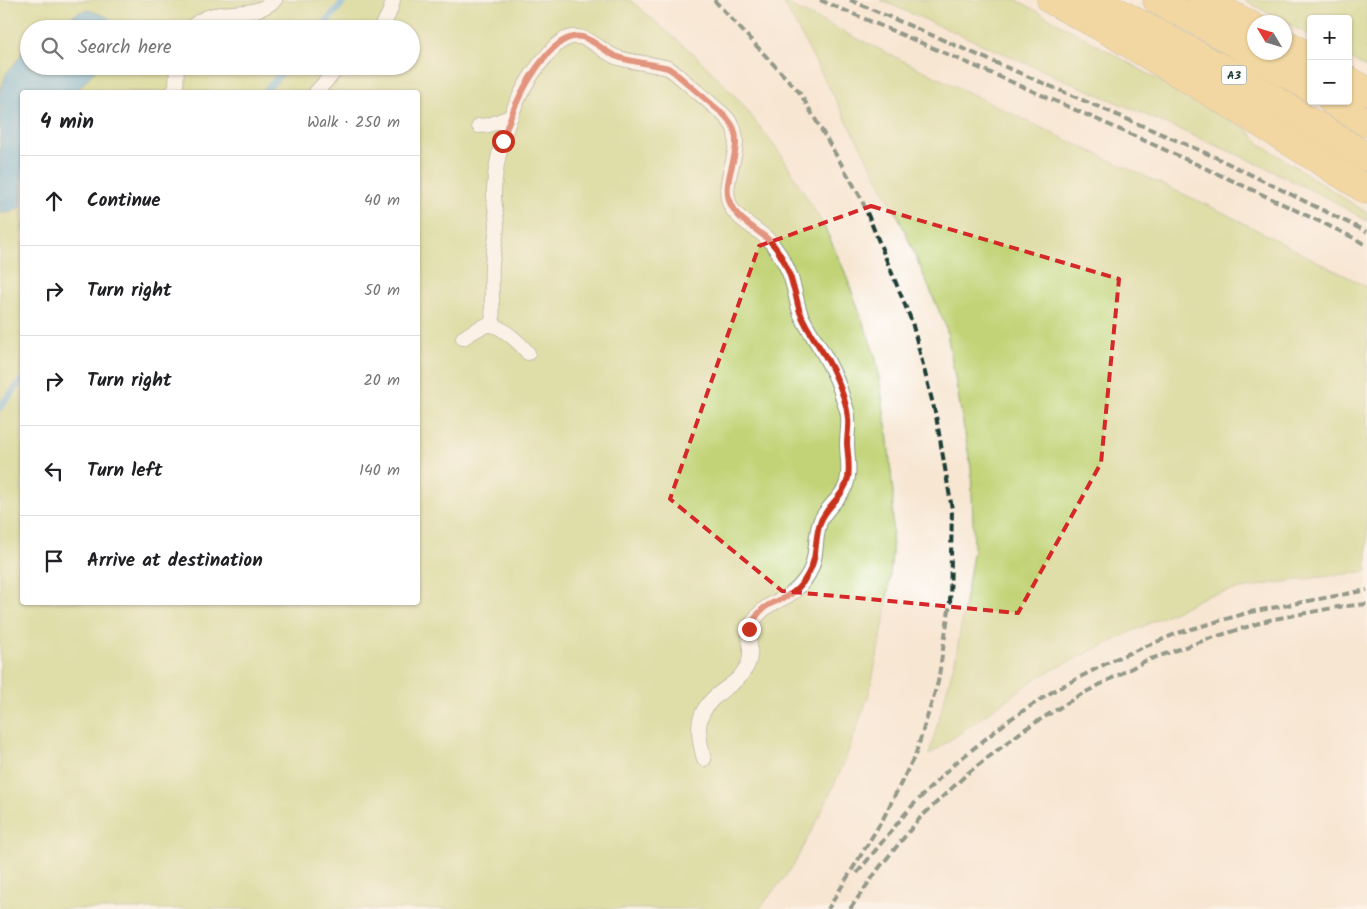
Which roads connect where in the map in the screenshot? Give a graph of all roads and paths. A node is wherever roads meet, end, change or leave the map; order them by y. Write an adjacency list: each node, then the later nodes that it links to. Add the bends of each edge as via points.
1 (275, 0): 7 (lane, via 260,10 224,12)
2 (393, 0): 8 (lane)
3 (1051, 0): 24 (highway, via 1114,34)
4 (1096, 0): 23 (highway, A3, via 1243,80)
5 (1157, 0): 15 (highway, A3)
6 (1203, 0): 9 (highway)
7 (201, 20)
8 (387, 20)
9 (1247, 23)
10 (1292, 47): 11 (highway)
11 (1307, 56)
12 (177, 75): 16 (lane)
13 (332, 75): 17 (lane)
14 (1352, 82): 18 (highway)
15 (1307, 86)
16 (174, 90)
17 (318, 90)
18 (1367, 91)
19 (1338, 105): 21 (highway)
20 (510, 117): 22 (lane); 25 (lane, via 495,176 497,224 492,263); 28 (lane, via 539,65 559,43 575,37 583,37 617,57 668,68 723,114 734,129 736,144 729,176 730,203 733,210 767,238 778,252 789,272 800,313 834,373 847,410 849,464 845,487 819,524 814,562 809,574 794,592 759,613 749,629 751,654 746,668 739,678 715,696 703,712 698,727)
21 (1367, 123)
22 (479, 126)
23 (1367, 157)
24 (1367, 190)
25 (493, 325): 26 (lane, via 479,328); 27 (lane)
26 (464, 338)
27 (528, 353)
28 (704, 759)

